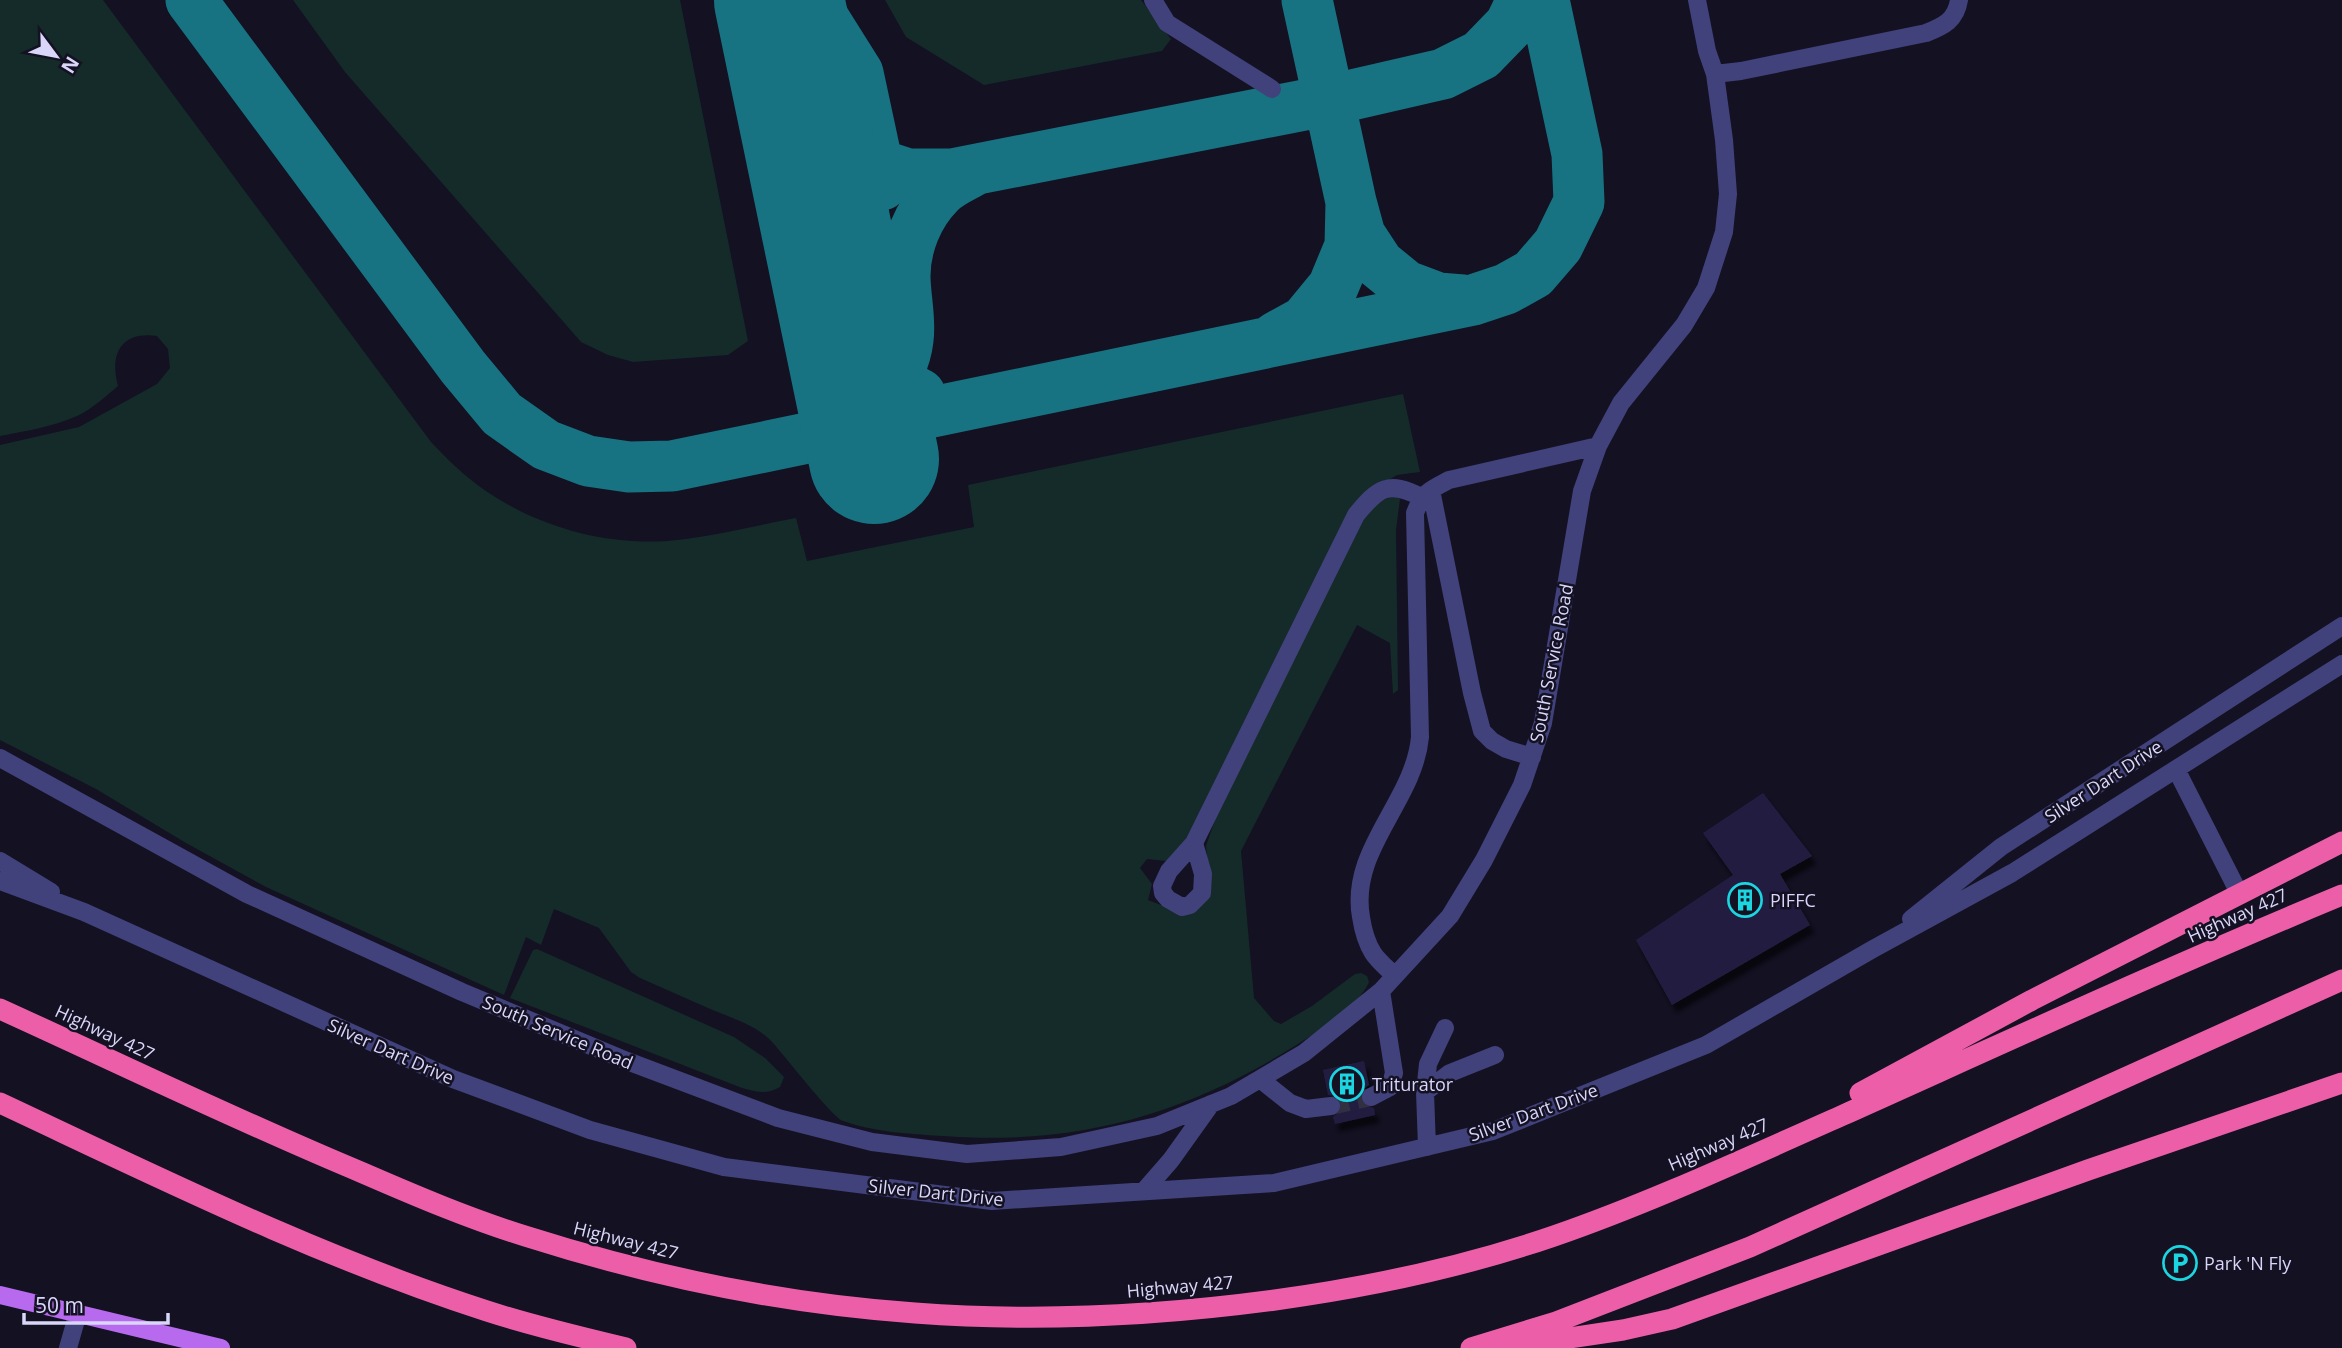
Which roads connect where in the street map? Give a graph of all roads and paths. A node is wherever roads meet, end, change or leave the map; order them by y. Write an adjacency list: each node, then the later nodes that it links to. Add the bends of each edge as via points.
1 (1153, 0): 5 (street, via 1167,23)
2 (1697, 0): 4 (street, South Service Road)
3 (1959, 0): 4 (street, via 1953,17 1926,33)
4 (1715, 74): 6 (street, South Service Road, via 1728,194 1720,247 1706,288 1684,325 1622,403)
5 (1272, 89)
6 (1598, 446): 7 (street, via 1449,480); 10 (street, South Service Road, via 1582,491 1543,723)
7 (1426, 493): 10 (street, via 1482,731 1506,749); 14 (street, via 1392,487 1381,490 1356,515); 21 (street, via 1415,513 1414,542 1418,753 1371,849 1362,873 1359,908 1364,935 1374,954)
8 (2342, 626): 20 (street, Silver Dart Drive, via 2001,846)
9 (2342, 664): 12 (street, Silver Dart Drive)
10 (1532, 757): 21 (street, South Service Road, via 1484,860 1450,916)
11 (0, 758): 34 (street, South Service Road, via 247,894 462,992 778,1118 872,1143 967,1154 1061,1147)
12 (2176, 769): 17 (street); 20 (street, Silver Dart Drive, via 2012,873)
13 (2342, 842): 17 (highway)
14 (1194, 843)
15 (0, 860): 19 (street, Silver Dart Drive)
16 (0, 881): 19 (street, Silver Dart Drive)
17 (2239, 894): 37 (highway)
18 (2342, 895): 37 (highway, Highway 427)
19 (84, 912): 38 (street, Silver Dart Drive, via 453,1079 590,1130 724,1167 992,1201)
20 (1873, 949): 35 (street, Silver Dart Drive, via 1706,1045 1493,1131)
21 (1395, 976): 23 (street, South Service Road)
22 (2342, 980): 45 (highway, via 1750,1247 1556,1322)
23 (1381, 991): 27 (street, South Service Road, via 1304,1053); 30 (street, via 1394,1073 1390,1087)
24 (0, 1009): 37 (highway, Highway 427, via 317,1154 521,1235 629,1266 730,1288 912,1313 1108,1315 1323,1293 1442,1268 1555,1236)
25 (1445, 1028): 29 (street, via 1428,1064)
26 (1495, 1055): 29 (street, via 1450,1073)
27 (1260, 1079): 32 (street, South Service Road); 33 (street, via 1290,1103 1306,1109)
28 (2342, 1083): 46 (highway, via 1672,1319 1623,1331)
29 (1425, 1092): 35 (street)
30 (1371, 1097)
31 (0, 1103): 44 (highway, via 205,1199 363,1266 489,1312)
32 (1211, 1104): 34 (street, South Service Road); 36 (street, South Service Road)
33 (1331, 1106)
34 (1157, 1126): 36 (street, via 1177,1135)
35 (1427, 1147): 38 (street, Silver Dart Drive, via 1274,1183)
36 (1171, 1160): 38 (street, South Service Road)
37 (1717, 1170)
38 (1144, 1191)
39 (0, 1295): 40 (main road)
40 (78, 1313): 41 (main road); 42 (street)
41 (181, 1343): 43 (main road)
42 (68, 1348)
43 (222, 1348)
44 (626, 1348)
45 (1471, 1348)
46 (1501, 1348)

